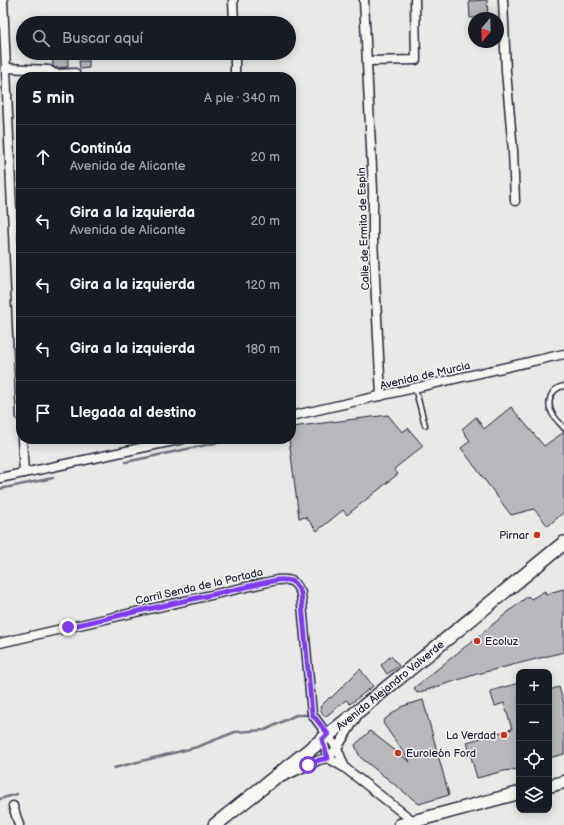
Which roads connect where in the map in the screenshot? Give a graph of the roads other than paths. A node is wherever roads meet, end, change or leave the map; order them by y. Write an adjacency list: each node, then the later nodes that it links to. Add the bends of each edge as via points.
1 (3, 0): 9 (street)
2 (233, 0): 6 (street)
3 (364, 0): 8 (street, Calle de Ermita de Espín)
4 (415, 0): 8 (street, via 416,60)
5 (503, 0): 12 (street)
6 (234, 16)
7 (234, 60): 11 (street)
8 (368, 61): 19 (street, Calle de Ermita de Espín)
9 (6, 68): 10 (street); 13 (street)
10 (51, 72)
11 (235, 72)
12 (515, 201)
13 (12, 221): 14 (lane); 15 (street)
14 (16, 221)
15 (16, 308)
16 (564, 354): 18 (street, Avenida de Murcia)
17 (564, 386): 22 (lane, via 552,392 549,402 550,411)
18 (415, 388): 19 (street, Avenida de Murcia); 21 (lane)
19 (381, 396): 20 (street, Avenida de Murcia)
20 (296, 415)
21 (425, 425)
22 (564, 428)
23 (22, 444): 25 (street)
24 (160, 444): 25 (street)
25 (24, 473): 26 (street)
26 (0, 478)
27 (564, 543): 29 (main road, Avenida Alejandro Valverde)
28 (0, 643): 30 (street, Carril Senda de la Portada, via 287,579 295,583 301,593 312,714)
29 (362, 708): 30 (main road, Avenida Alejandro Valverde); 31 (street)
30 (325, 737): 31 (street); 32 (street); 35 (main road, Avenida Alejandro Valverde)
31 (337, 748): 32 (street); 33 (street)
32 (328, 758): 33 (street); 35 (street)
33 (345, 768): 39 (street)
34 (564, 782): 36 (street)
35 (266, 785): 41 (main road, Avenida Alejandro Valverde)
36 (552, 785)
37 (516, 794): 39 (street)
38 (13, 806): 40 (street)
39 (413, 821): 42 (street)
40 (19, 825)
41 (215, 825)
42 (400, 825)

